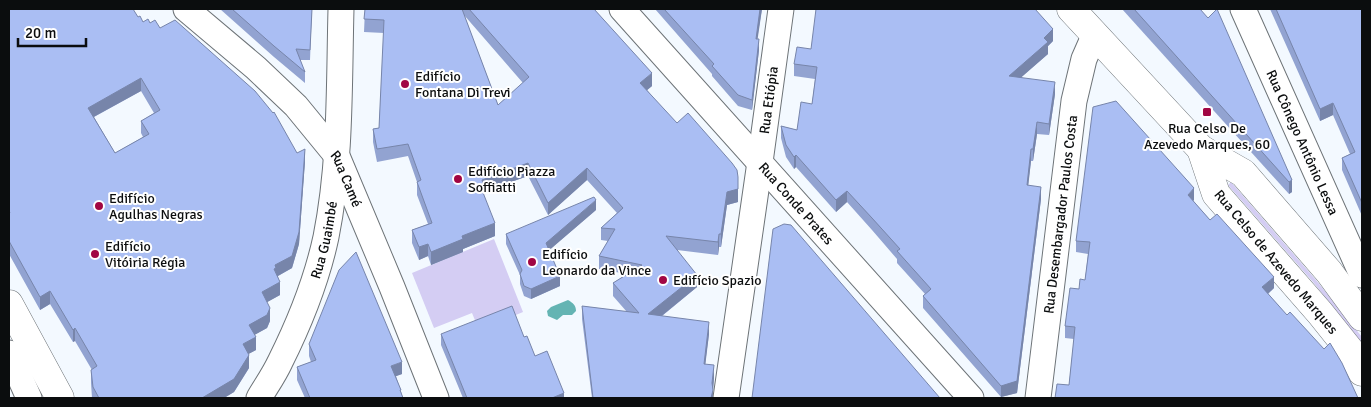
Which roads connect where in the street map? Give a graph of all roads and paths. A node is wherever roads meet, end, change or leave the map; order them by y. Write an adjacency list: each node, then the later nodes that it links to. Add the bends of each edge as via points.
1 (186, 9): 9 (street, Rua Camé, via 296,106)
2 (341, 9): 9 (street, Rua Guaimbé)
3 (622, 9): 10 (street, Rua Conde Prates)
4 (781, 9): 10 (street, Rua Etiópia)
5 (1072, 9): 7 (main road, Rua Celso de Azevedo Marques)
6 (1244, 9): 11 (street, Rua Cônego Antônio Lessa)
7 (1095, 34): 8 (main road, Rua Celso de Azevedo Marques); 22 (street, Rua Desembargador Paulos Costa, via 1084,59 1074,102)
8 (1201, 149): 13 (main road, Rua Celso de Azevedo Marques, via 1244,173 1329,272); 15 (main road, Rua Celso de Azevedo Marques, via 1216,194 1320,313 1352,353)
9 (337, 156): 18 (street, Rua Guaimbé, via 326,237 315,276 280,364); 19 (street, Rua Camé)
10 (760, 162): 20 (street, Rua Etiópia); 21 (street, Rua Conde Prates)
11 (1362, 275)
12 (9, 304): 17 (main road)
13 (1362, 317)
14 (9, 353): 16 (street)
15 (1362, 372)
16 (29, 398)
17 (60, 398)
18 (259, 398)
19 (436, 398)
20 (726, 398)
21 (971, 398)
22 (1038, 398)

